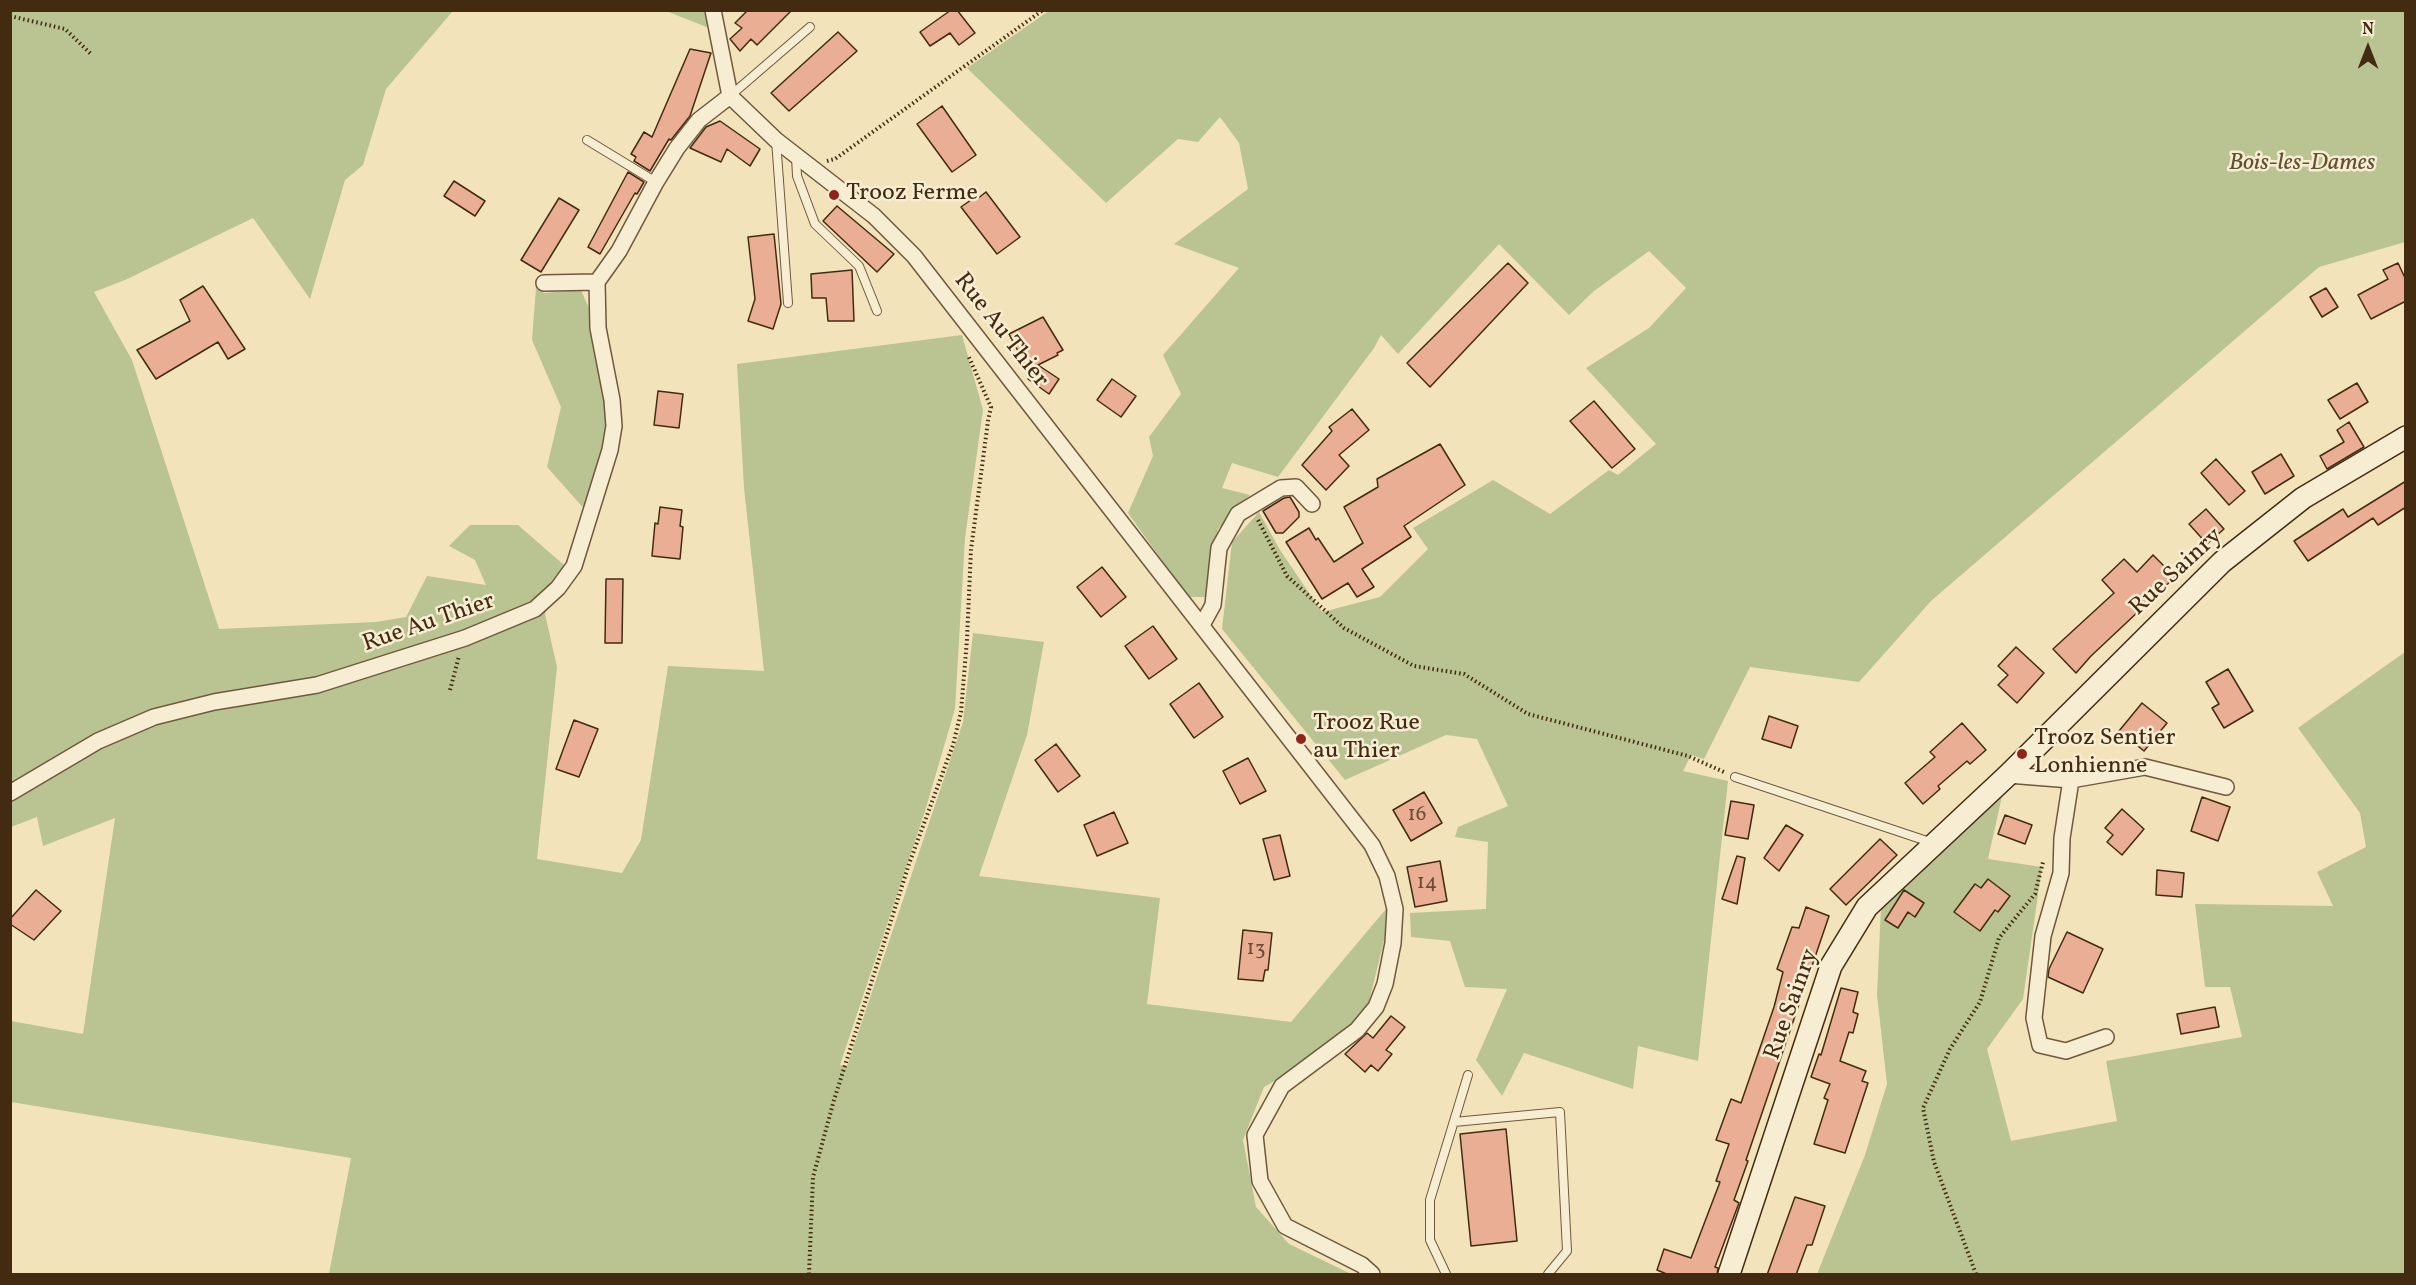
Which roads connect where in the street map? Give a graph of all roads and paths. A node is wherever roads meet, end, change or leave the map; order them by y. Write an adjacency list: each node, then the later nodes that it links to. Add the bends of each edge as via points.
1 (713, 10): 6 (street)
2 (1043, 10): 10 (path, via 835,159)
3 (10, 16): 5 (path, via 65,29)
4 (810, 27): 6 (lane)
5 (91, 54)
6 (730, 96): 8 (street, Rue Au Thier); 11 (street, via 699,120)
7 (587, 140): 11 (lane)
8 (776, 140): 9 (street, Rue Au Thier); 14 (lane)
9 (796, 156): 10 (street, Rue Au Thier); 15 (lane, via 797,176 815,224 859,266)
10 (810, 168): 20 (street, Rue Au Thier, via 874,216 914,256)
11 (656, 182): 12 (street, via 619,251)
12 (597, 282): 13 (street); 21 (street, Rue Au Thier, via 598,328 614,426 574,566 535,609)
13 (544, 283)
14 (788, 303)
15 (877, 311)
16 (992, 407): 33 (path, via 971,550 961,712 953,745 909,864 813,1177)
17 (2406, 437): 23 (street, Rue Sainry, via 2303,498 2222,562)
18 (1312, 504): 19 (street, via 1296,487 1281,488)
19 (1251, 506): 20 (street, via 1238,514 1219,548 1214,605); 24 (path, via 1287,576 1344,628 1414,666 1464,674 1528,714 1688,756)
20 (1202, 625): 34 (street, Rue Au Thier, via 1372,845 1387,876 1395,909 1394,943 1376,1007 1357,1030 1282,1086 1255,1135 1260,1181 1285,1226 1362,1265)
21 (465, 638): 22 (path); 27 (street, Rue Au Thier, via 317,685 214,702 154,717 98,741)
22 (450, 690)
23 (2008, 776): 25 (street); 28 (street, Rue Sainry)
24 (1736, 777): 28 (lane)
25 (2071, 780): 26 (street, via 2145,767); 30 (street, via 2061,873 2043,936 2034,1018 2040,1045 2066,1051)
26 (2226, 787)
27 (10, 793)
28 (1935, 844): 37 (street, Rue Sainry, via 1867,907 1830,966)
29 (2044, 860): 38 (path, via 2035,894 1999,938 1980,1002 1950,1048 1923,1108 1934,1162)
30 (2106, 1037)
31 (1468, 1075): 32 (lane)
32 (1454, 1122): 35 (lane, via 1430,1200 1430,1240); 36 (lane, via 1560,1112 1568,1251)
33 (809, 1275)
34 (1372, 1275)
35 (1446, 1275)
36 (1548, 1275)
37 (1729, 1275)
38 (1976, 1275)

